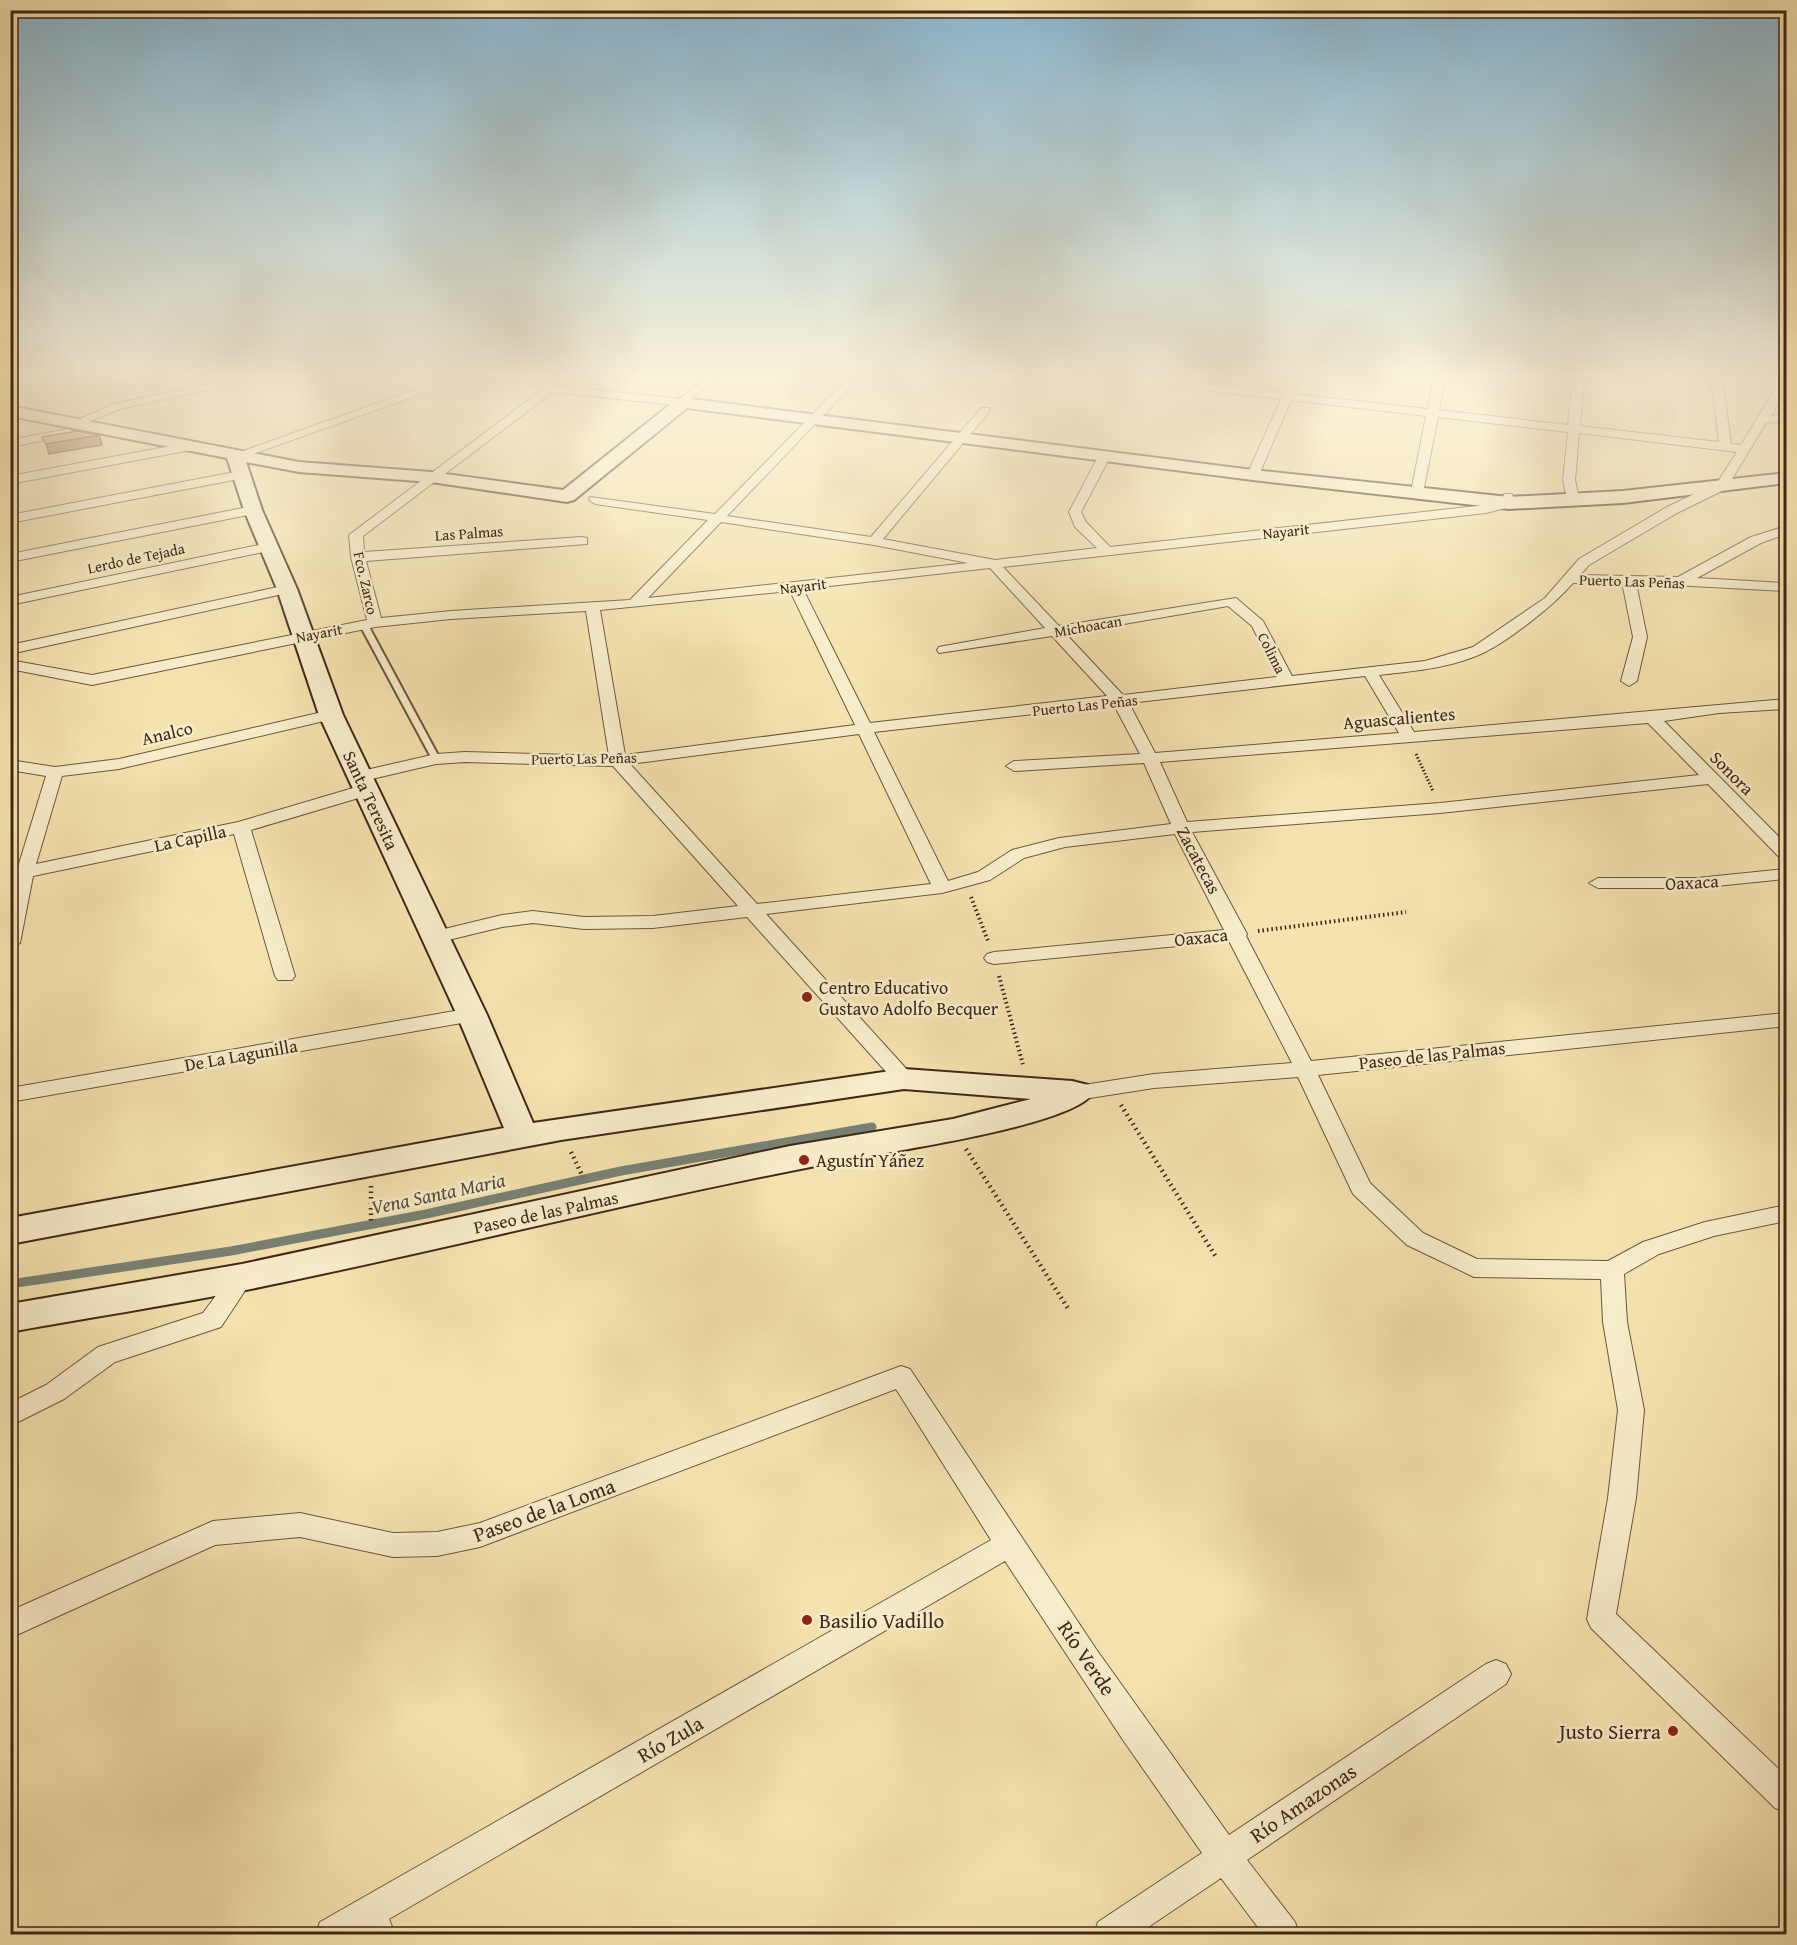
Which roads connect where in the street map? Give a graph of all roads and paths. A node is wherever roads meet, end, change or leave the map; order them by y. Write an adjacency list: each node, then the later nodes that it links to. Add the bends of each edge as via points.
1 (76, 468): 19 (street)
2 (230, 468): 27 (street)
3 (239, 468): 25 (street, Santa Teresita)
4 (309, 468): 17 (street)
5 (443, 468): 17 (street, Fco. Zarco)
6 (602, 468): 17 (street, via 567,496)
7 (768, 468): 26 (street)
8 (935, 468): 30 (street)
9 (1098, 468): 32 (street, via 1075,512 1080,524)
10 (1193, 468): 16 (street)
11 (1256, 468): 16 (street)
12 (1421, 468): 21 (street)
13 (1571, 468): 22 (street)
14 (1734, 468): 20 (street)
15 (1786, 471): 20 (street)
16 (1253, 475): 21 (street)
17 (431, 477): 33 (street, Fco. Zarco, via 356,535)
18 (1786, 478): 20 (street)
19 (10, 480)
20 (1725, 482): 22 (street); 24 (street, via 1613,498); 37 (street, via 1604,549 1584,562)
21 (1417, 492): 24 (street)
22 (1572, 494): 24 (street)
23 (594, 500): 26 (street)
24 (1509, 500): 32 (street, Nayarit, via 1486,509)
25 (254, 510): 31 (street, Santa Teresita); 34 (street)
26 (719, 517): 30 (street); 44 (street)
27 (10, 519)
28 (1786, 530): 38 (street, via 1756,540)
29 (582, 541): 33 (street, Las Palmas)
30 (874, 541): 35 (street)
31 (268, 547): 41 (street, Santa Teresita); 42 (street, Lerdo de Tejada)
32 (1106, 550): 35 (street, Nayarit)
33 (358, 557): 46 (street, Fco. Zarco)
34 (10, 558)
35 (992, 563): 39 (street, Nayarit); 47 (street, Zacatecas)
36 (1628, 578): 37 (street, Puerto Las Peñas); 38 (street, Puerto Las Peñas); 54 (street, via 1641,637)
37 (1572, 579): 52 (street, Puerto Las Peñas, via 1550,601 1478,650 1426,665)
38 (1679, 582): 40 (street, Puerto Las Peñas)
39 (795, 587): 44 (street, Nayarit); 59 (street)
40 (1786, 588)
41 (287, 589): 48 (street, Santa Teresita); 49 (street)
42 (10, 601)
43 (1231, 601): 47 (street, Michoacan); 53 (street, Colima, via 1258,624)
44 (634, 604): 45 (street, Nayarit)
45 (592, 607): 46 (street, Nayarit); 63 (street)
46 (370, 624): 48 (street, Nayarit); 62 (lane)
47 (1056, 632): 50 (street, Michoacan); 55 (street, Zacatecas)
48 (304, 636): 51 (street, Nayarit, via 92,680); 57 (street, Santa Teresita)
49 (10, 650)
50 (944, 651)
51 (10, 664)
52 (1370, 672): 53 (street, Puerto Las Peñas); 60 (street)
53 (1287, 681): 55 (street, Puerto Las Peñas)
54 (1629, 681)
55 (1120, 701): 59 (street, Puerto Las Peñas); 61 (street, Zacatecas)
56 (1786, 704): 58 (street, Aguascalientes)
57 (331, 716): 66 (street, Analco, via 119,764); 68 (street, Santa Teresita)
58 (1652, 718): 60 (street, Aguascalientes); 67 (street, Sonora)
59 (862, 729): 63 (street, Puerto Las Peñas); 77 (street)
60 (1408, 737): 61 (street, Aguascalientes); 69 (path)
61 (1150, 758): 65 (street, Aguascalientes); 71 (street, Zacatecas)
62 (436, 759): 63 (street, Puerto Las Peñas); 68 (street, Puerto Las Peñas)
63 (618, 761): 78 (street)
64 (10, 765): 66 (street, Analco)
65 (1014, 766)
66 (55, 772): 73 (street)
67 (1710, 779): 69 (street); 72 (street, Sonora)
68 (362, 784): 70 (street, La Capilla); 81 (street, Santa Teresita)
69 (1440, 808): 71 (street)
70 (241, 827): 73 (street, La Capilla); 84 (street)
71 (1181, 828): 76 (street, via 1037,849 1018,854); 80 (street, Zacatecas)
72 (1786, 854)
73 (18, 872): 82 (street)
74 (1786, 874): 75 (street, Oaxaca, via 1697,883)
75 (1598, 882)
76 (965, 883): 77 (street); 83 (path)
77 (942, 888): 78 (street)
78 (750, 910): 81 (street, via 653,922 584,923 533,917); 88 (street)
79 (1406, 912): 80 (path, Oaxaca)
80 (1238, 934): 83 (street, Oaxaca); 87 (street, Zacatecas)
81 (436, 937): 85 (street, Santa Teresita)
82 (10, 943)
83 (994, 958): 90 (path)
84 (285, 976)
85 (472, 1015): 92 (street, De La Lagunilla); 94 (street, Santa Teresita)
86 (1786, 1019): 87 (street, Paseo de las Palmas)
87 (1305, 1069): 89 (street, Paseo de las Palmas); 102 (street, Zacatecas, via 1361,1188 1415,1239 1474,1268)
88 (904, 1079): 90 (street, Paseo de las Palmas); 94 (street, Paseo de las Palmas)
89 (1110, 1087): 91 (street, Paseo de las Palmas); 101 (path)
90 (1030, 1088): 91 (street, Paseo de las Palmas)
91 (1077, 1093): 93 (street, Paseo de las Palmas, via 1029,1112)
92 (10, 1095)
93 (953, 1130): 103 (street, Paseo de las Palmas, via 790,1158); 104 (path)
94 (523, 1136): 99 (street, Paseo de las Palmas)
95 (573, 1155): 96 (path)
96 (586, 1186)
97 (371, 1187): 100 (path)
98 (1786, 1213): 102 (street, via 1713,1228 1651,1248)
99 (10, 1231)
100 (372, 1231)
101 (1216, 1257)
102 (1612, 1270): 111 (street, via 1615,1322 1631,1410 1622,1498 1601,1620)
103 (242, 1277): 105 (street, Paseo de las Palmas); 107 (street, via 212,1320 107,1354 55,1392)
104 (1069, 1310)
105 (10, 1318)
106 (901, 1376): 108 (street, Río Verde); 109 (street, Paseo de la Loma, via 480,1535 437,1544 393,1545 300,1525 213,1533)
107 (10, 1415)
108 (1009, 1544): 112 (street, Río Verde); 113 (street, Río Zula)
109 (10, 1625)
110 (1496, 1674): 112 (street, Río Amazonas)
111 (1786, 1797)
112 (1223, 1857): 115 (street, Río Amazonas); 116 (street, Río Verde)
113 (374, 1924): 114 (street, Río Zula)
114 (332, 1935)
115 (1110, 1935)
116 (1283, 1935)

